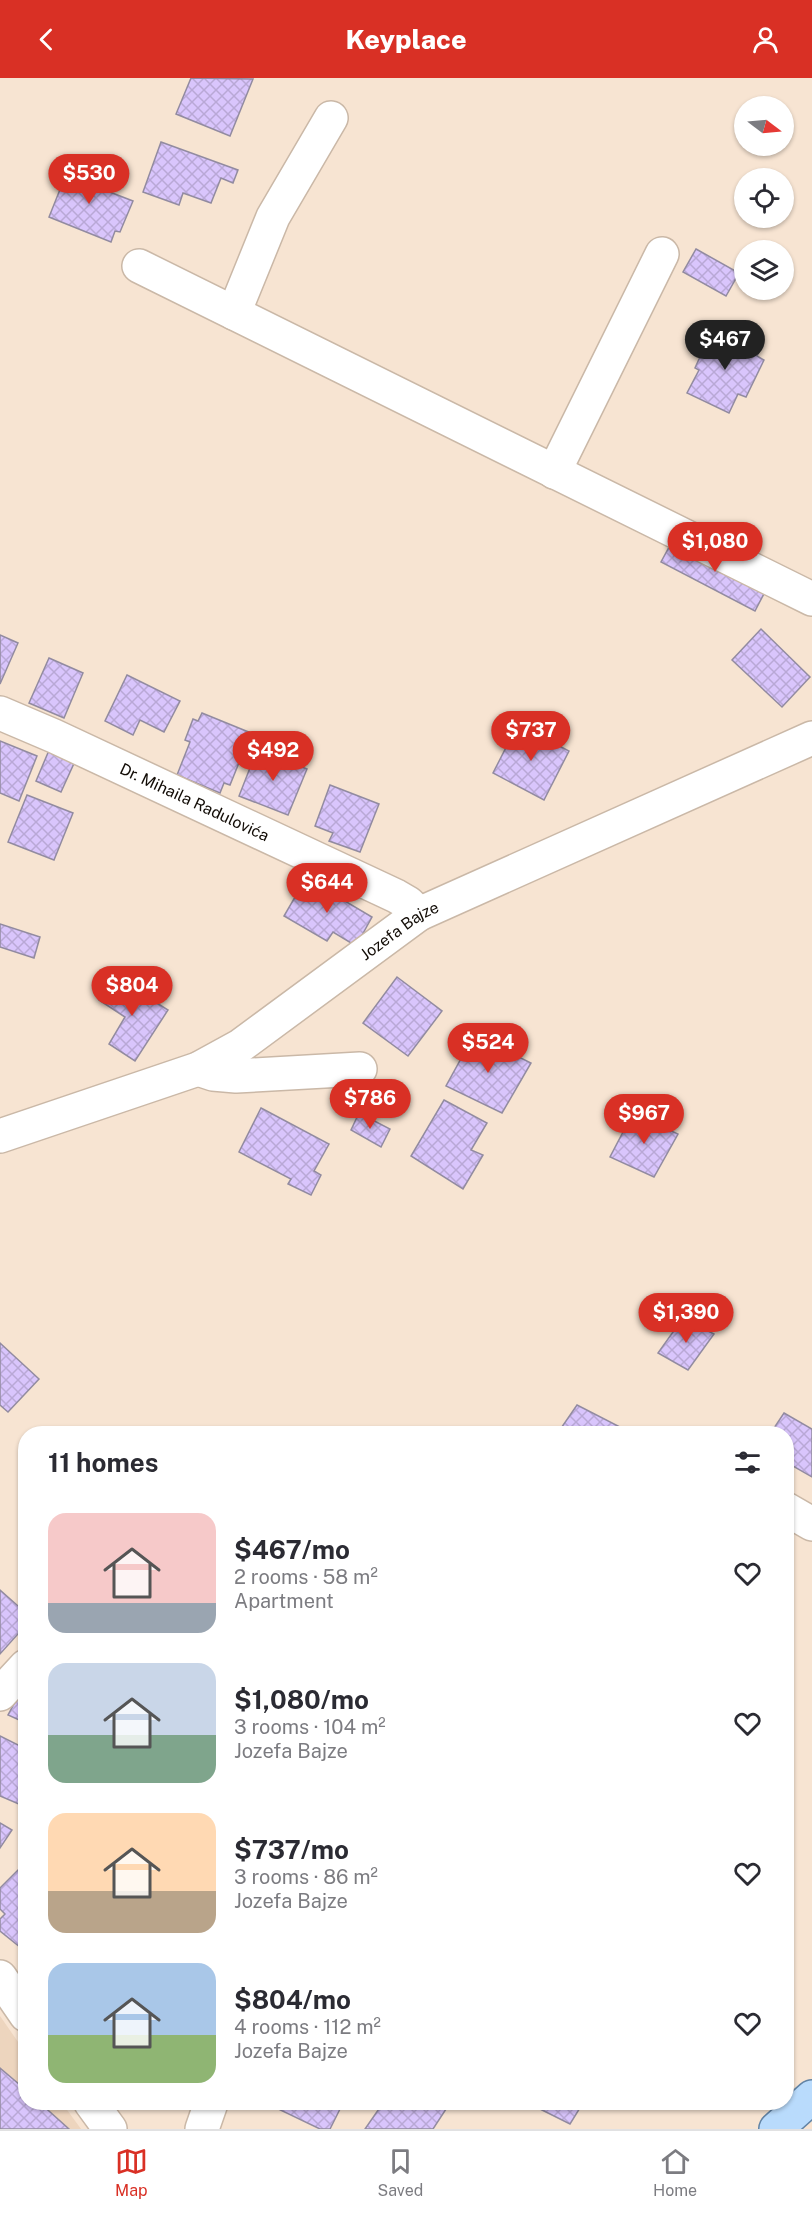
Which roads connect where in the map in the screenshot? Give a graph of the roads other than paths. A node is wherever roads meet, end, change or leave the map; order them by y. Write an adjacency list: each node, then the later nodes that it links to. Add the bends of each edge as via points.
1 (331, 118): 4 (street, via 273,217)
2 (662, 254): 5 (street)
3 (139, 266): 4 (street)
4 (234, 313): 5 (street)
5 (554, 472): 6 (street)
6 (812, 599)
7 (0, 713): 9 (street, Dr. Mihaila Radulovića, via 396,896)
8 (812, 738): 9 (street, Jozefa Bajze)
9 (419, 914): 10 (street, Jozefa Bajze, via 240,1046)
10 (198, 1069): 11 (street, via 236,1076); 12 (street, Jozefa Bajze)
11 (360, 1069)
12 (0, 1136)
13 (794, 1514): 14 (street)
14 (812, 1524)
15 (18, 1675): 16 (street)
16 (0, 1694)
17 (0, 1977): 18 (street)
18 (18, 2003)
19 (96, 2110): 22 (street)
20 (209, 2110): 23 (street)
21 (792, 2110): 24 (main road)
22 (110, 2129)
23 (202, 2129)
24 (776, 2129)

